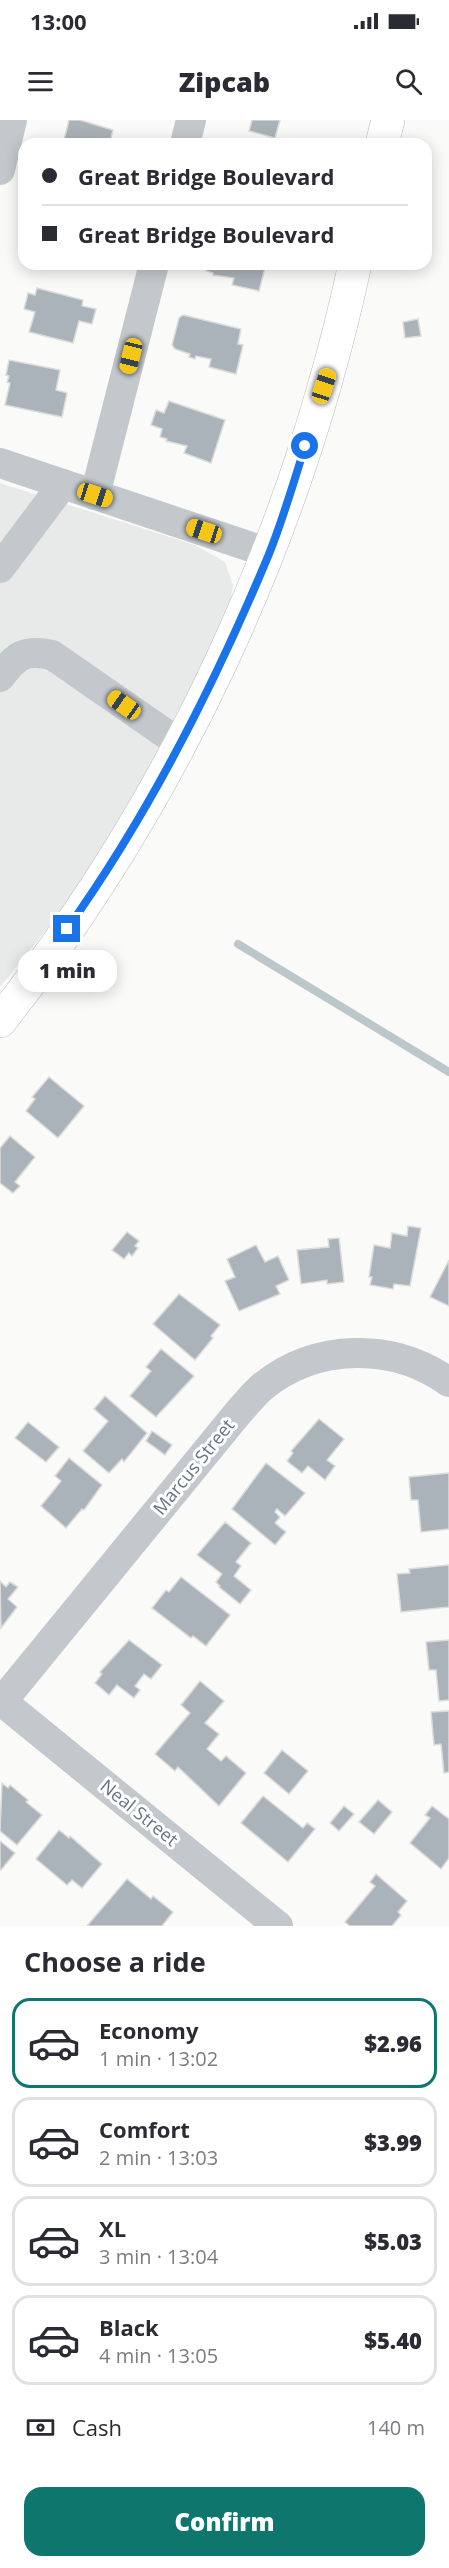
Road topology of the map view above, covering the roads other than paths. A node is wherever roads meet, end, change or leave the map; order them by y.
1 (12, 120) edge
2 (191, 120) edge
3 (388, 120) edge
4 (186, 138) edge
5 (384, 138) edge
6 (0, 170) edge
7 (152, 270) edge
8 (354, 270) edge
9 (0, 463) edge
10 (63, 484) junction
11 (95, 495) junction
12 (269, 553) junction
13 (0, 568) edge
14 (0, 677) edge
15 (179, 743) junction
16 (0, 1021) edge
17 (449, 1382) edge
18 (1, 1702) edge
19 (278, 1926) edge

1 - 6 street
2 - 4 street
3 - 5 main road
7 - 11 street
8 - 12 main road
9 - 10 street
10 - 11 street
10 - 13 street
11 - 12 street
12 - 15 main road
14 - 15 street
15 - 16 main road
17 - 18 street, Marcus Street
18 - 19 street, Neal Street

